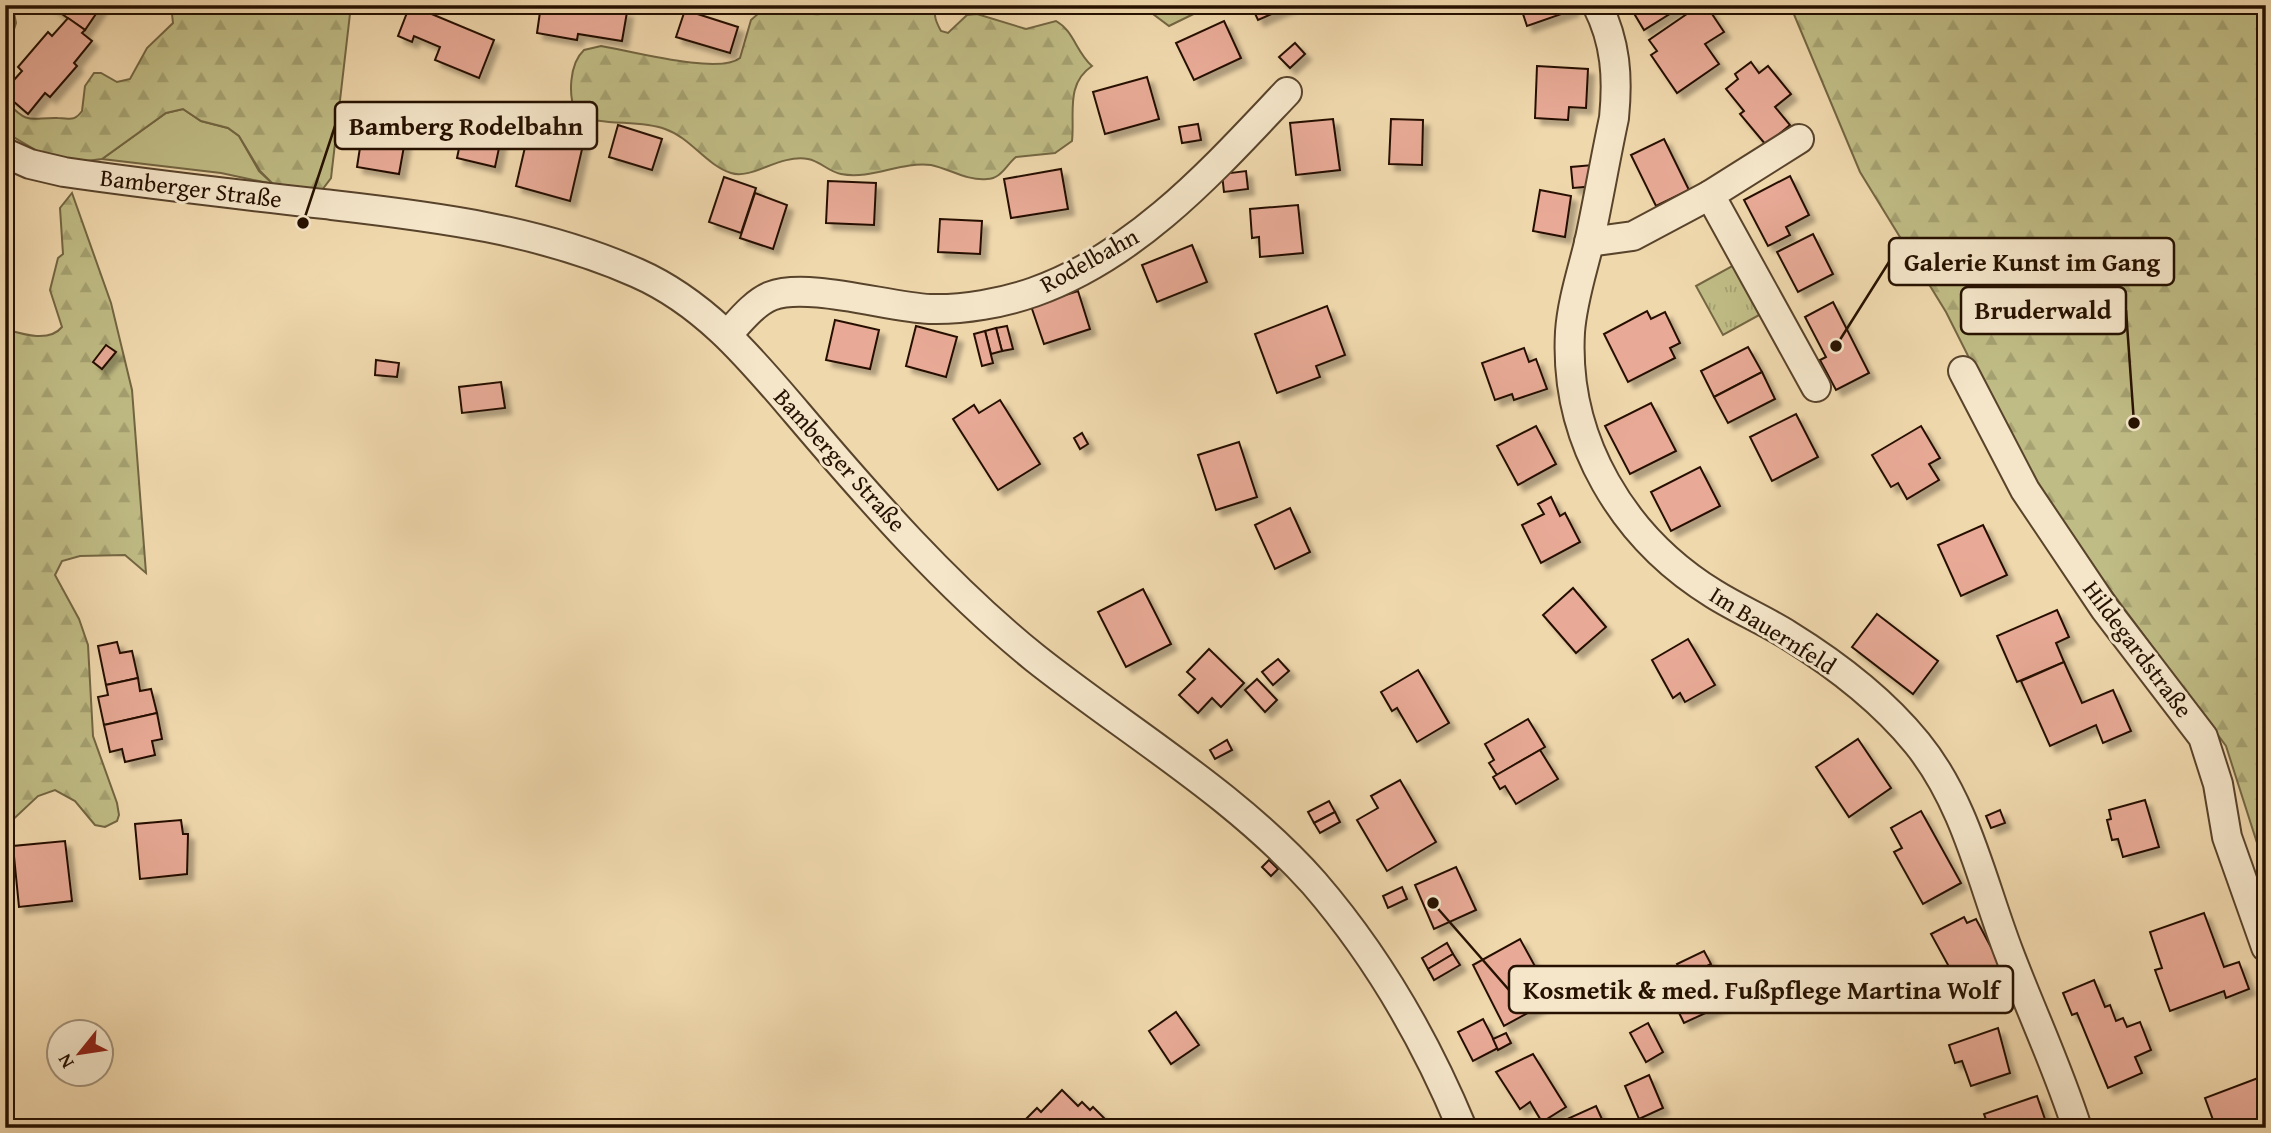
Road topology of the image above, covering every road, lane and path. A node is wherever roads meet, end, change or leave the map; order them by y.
1 (1597, 5) edge
2 (1287, 92) dead end
3 (1798, 139) dead end
4 (5, 153) edge
5 (1710, 195) junction
6 (1589, 242) junction
7 (728, 334) junction
8 (1963, 371) dead end
9 (1815, 387) dead end
10 (2266, 947) edge
11 (1462, 1128) edge
12 (2077, 1128) edge

1 - 6 street, Im Bauernfeld
2 - 7 street, Rodelbahn
3 - 5 street
4 - 7 street, Bamberger Straße
5 - 6 street
5 - 9 street
6 - 12 street, Im Bauernfeld
7 - 11 street, Bamberger Straße
8 - 10 street, Hildegardstraße

